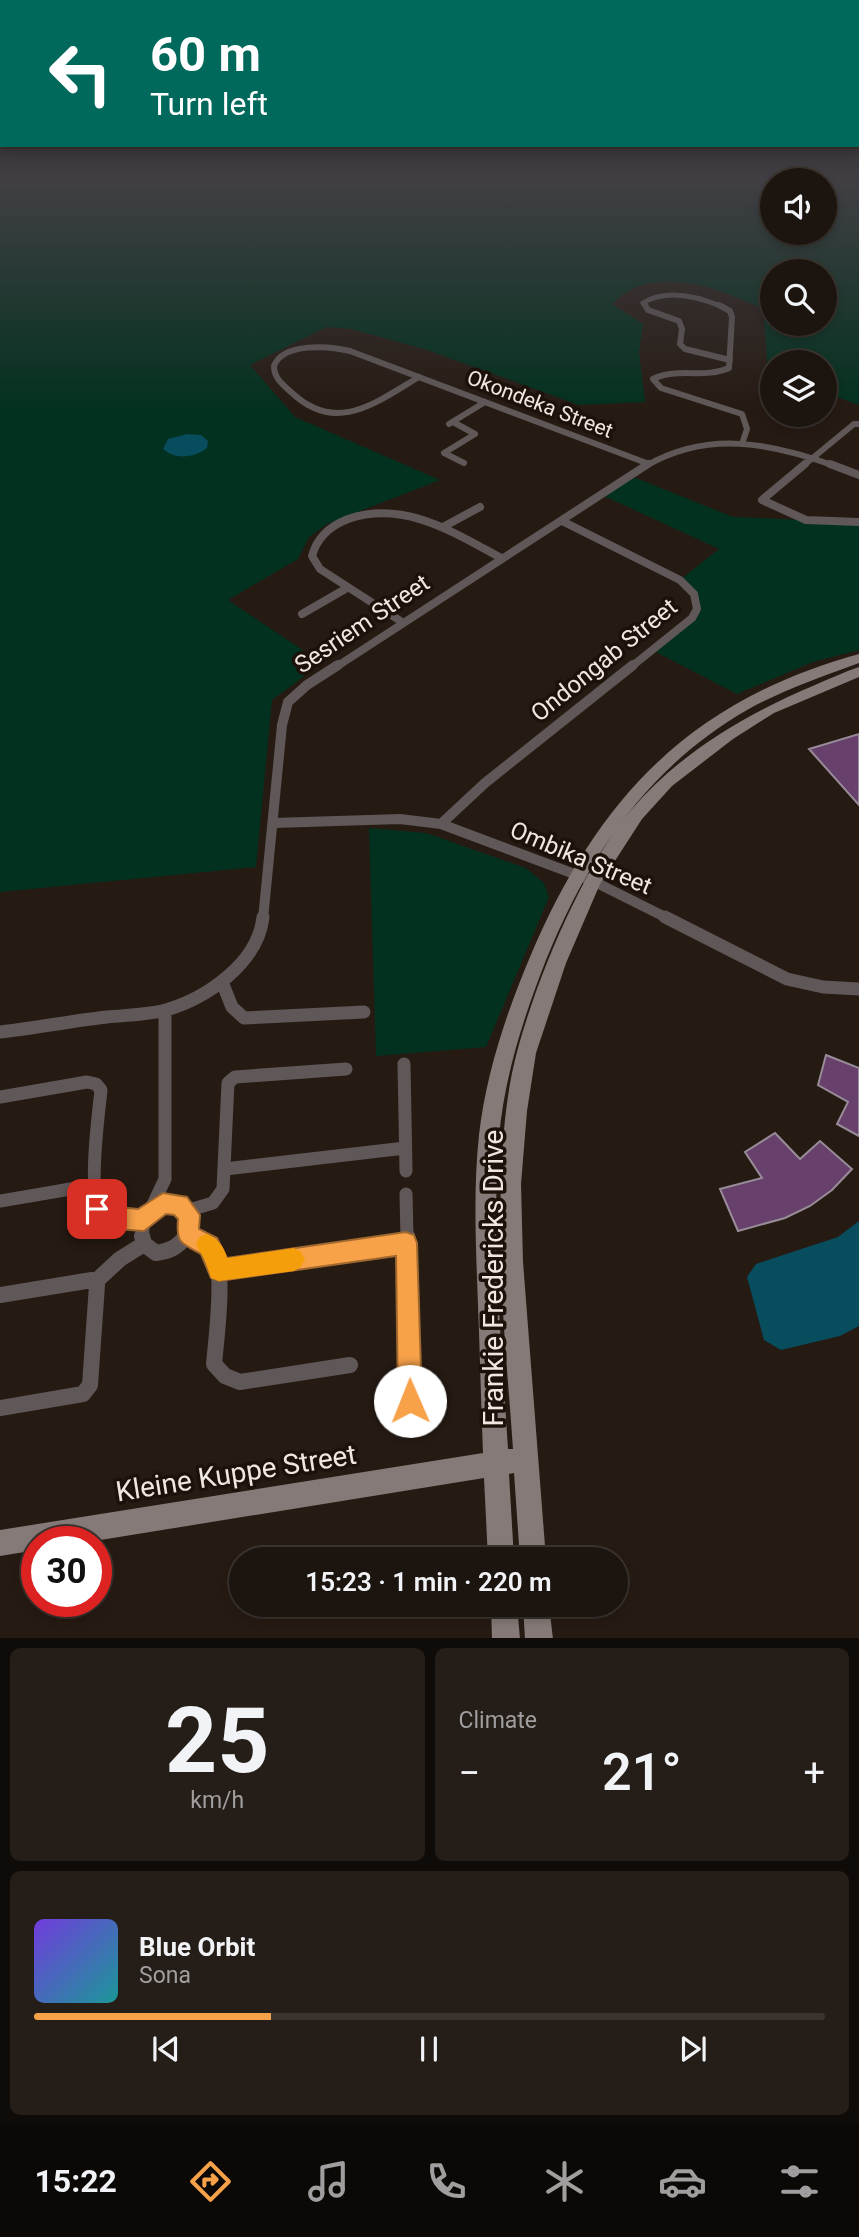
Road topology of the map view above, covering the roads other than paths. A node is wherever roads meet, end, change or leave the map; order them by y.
1 (730, 360) junction
2 (419, 377) junction
3 (485, 402) junction
4 (859, 424) edge
5 (743, 441) junction
6 (812, 458) junction
7 (464, 463) dead end
8 (649, 464) junction
9 (859, 475) edge
10 (480, 507) dead end
11 (562, 521) junction
12 (859, 522) edge
13 (443, 527) junction
14 (501, 558) junction
15 (347, 588) junction
16 (302, 614) dead end
17 (402, 622) junction
18 (859, 658) edge
19 (859, 672) edge
20 (274, 823) junction
21 (440, 824) junction
22 (584, 877) junction
23 (222, 982) junction
24 (859, 989) edge
25 (165, 1010) junction
26 (364, 1012) dead end
27 (0, 1032) edge
28 (404, 1064) dead end
29 (346, 1069) dead end
30 (0, 1097) edge
31 (405, 1148) junction
32 (225, 1170) junction
33 (406, 1171) dead end
34 (165, 1180) junction
35 (94, 1185) junction
36 (406, 1194) dead end
37 (0, 1201) edge
38 (183, 1208) junction
39 (146, 1216) junction
40 (187, 1235) junction
41 (406, 1243) junction
42 (144, 1244) junction
43 (219, 1270) junction
44 (94, 1283) junction
45 (0, 1295) edge
46 (350, 1365) dead end
47 (410, 1401) dead end
48 (0, 1408) edge
49 (525, 1459) junction
50 (496, 1462) junction
51 (0, 1543) edge
52 (500, 1547) edge
53 (532, 1547) edge
54 (505, 1617) edge
55 (538, 1617) edge
56 (506, 1638) edge
57 (539, 1638) edge

1 - 1 street
1 - 5 street
2 - 2 street, Okondeka Street
2 - 3 street, Okondeka Street
3 - 7 street
3 - 8 street, Okondeka Street
4 - 6 street
5 - 6 street, Sesriem Street
5 - 8 street, Sesriem Street
6 - 9 street, Sesriem Street
6 - 12 street
8 - 11 street, Sesriem Street
10 - 13 street
11 - 14 street, Sesriem Street
11 - 21 street, Ondongab Street
13 - 14 street
13 - 15 street
14 - 17 street, Sesriem Street
15 - 16 street
15 - 17 street
17 - 20 street, Sesriem Street
18 - 22 main road, Frankie Fredericks Drive
19 - 22 main road, Frankie Fredericks Drive
20 - 21 street, Ombika Street
20 - 23 street, Sesriem Street
21 - 22 street, Ombika Street
22 - 24 street, Ombika Street
22 - 49 main road, Frankie Fredericks Drive
22 - 50 main road, Frankie Fredericks Drive
23 - 25 street, Sesriem Street
23 - 26 street
25 - 27 street, Sesriem Street
25 - 34 street
28 - 31 street
29 - 32 street
30 - 35 street
31 - 32 street
31 - 33 street
32 - 38 street
34 - 38 street
34 - 39 street
35 - 37 street
35 - 39 street
36 - 41 street
38 - 39 street
38 - 40 street
39 - 42 street
40 - 42 street
40 - 43 street
41 - 43 street
41 - 47 street
42 - 44 street
43 - 46 street
44 - 45 street
44 - 48 street
49 - 50 main road, Kleine Kuppe Street
49 - 53 main road, Frankie Fredericks Drive
50 - 51 main road, Kleine Kuppe Street
50 - 52 main road, Frankie Fredericks Drive
54 - 56 main road
55 - 57 main road

